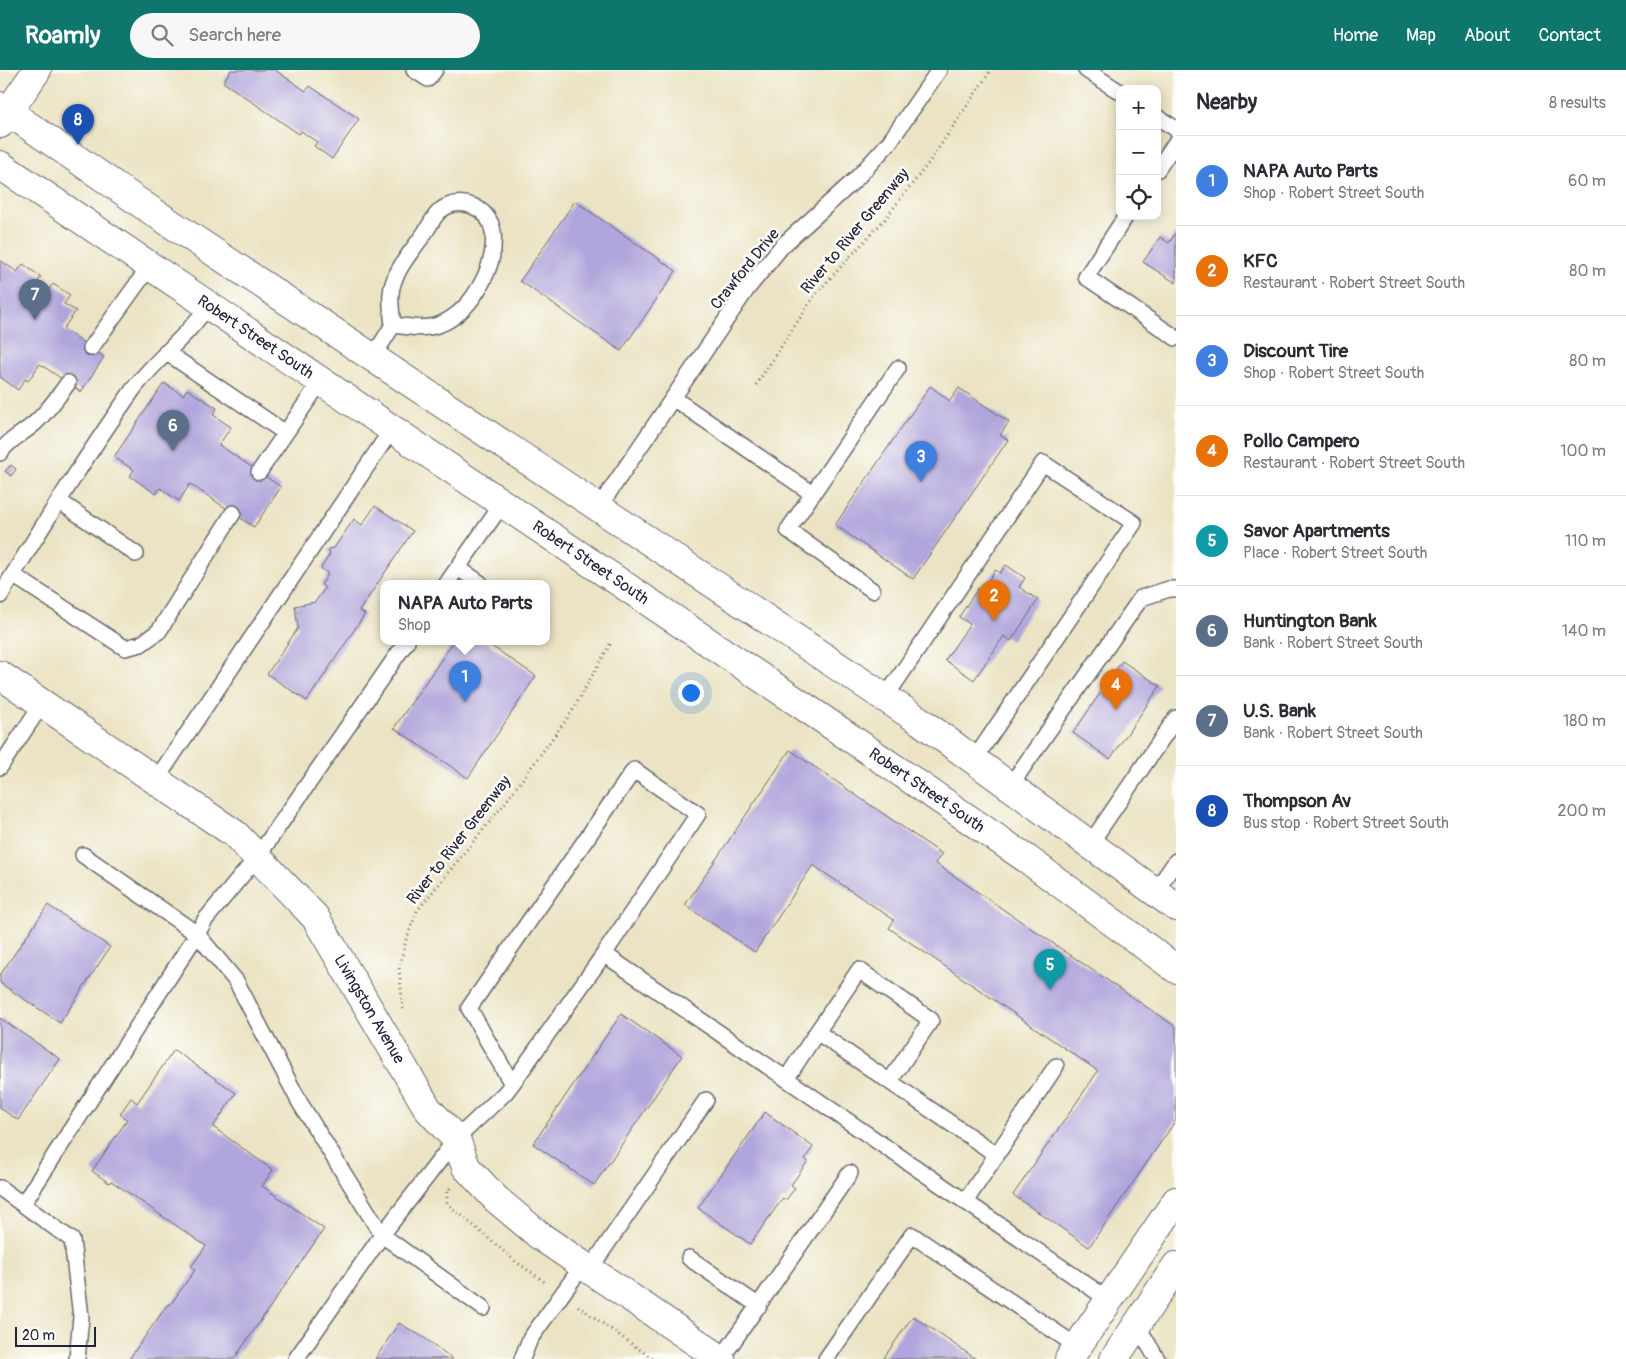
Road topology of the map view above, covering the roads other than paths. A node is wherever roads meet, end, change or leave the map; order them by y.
1 (37, 70) edge
2 (414, 70) edge
3 (435, 70) edge
4 (939, 70) edge
5 (1086, 70) edge
6 (1116, 89) edge
7 (3, 114) edge
8 (1161, 120) edge
9 (1176, 129) edge
10 (1176, 142) edge
11 (1161, 164) edge
12 (0, 165) edge
13 (1123, 220) edge
14 (150, 266) junction
15 (208, 305) junction
16 (393, 324) junction
17 (1176, 338) edge
18 (91, 348) dead end
19 (166, 352) junction
20 (372, 357) junction
21 (898, 368) dead end
22 (321, 381) junction
23 (68, 383) dead end
24 (673, 398) junction
25 (392, 429) junction
26 (284, 432) junction
27 (3, 448) edge
28 (259, 472) dead end
29 (812, 494) junction
30 (59, 502) junction
31 (502, 503) junction
32 (599, 507) junction
33 (233, 513) dead end
34 (136, 554) dead end
35 (458, 568) junction
36 (13, 575) junction
37 (449, 580) edge
38 (476, 580) edge
39 (872, 590) dead end
40 (1176, 590) edge
41 (0, 596) edge
42 (404, 645) edge
43 (0, 675) edge
44 (886, 698) junction
45 (42, 704) junction
46 (1176, 718) edge
47 (974, 760) junction
48 (0, 767) edge
49 (156, 780) junction
50 (1010, 786) junction
51 (1090, 844) junction
52 (83, 855) dead end
53 (258, 856) junction
54 (1176, 861) edge
55 (1165, 899) edge
56 (197, 934) junction
57 (604, 954) junction
58 (1176, 969) edge
59 (817, 1032) junction
60 (1056, 1066) dead end
61 (786, 1079) junction
62 (890, 1082) junction
63 (512, 1084) junction
64 (706, 1100) dead end
65 (456, 1139) junction
66 (997, 1155) junction
67 (850, 1172) dead end
68 (0, 1188) edge
69 (1176, 1201) edge
70 (965, 1202) junction
71 (23, 1204) junction
72 (382, 1235) junction
73 (688, 1258) dead end
74 (1176, 1266) edge
75 (586, 1267) junction
76 (1109, 1300) junction
77 (759, 1306) junction
78 (483, 1308) dead end
79 (1137, 1325) junction
80 (1073, 1353) edge
81 (77, 1359) edge
82 (296, 1359) edge
83 (522, 1359) edge
84 (721, 1359) edge
85 (826, 1359) edge
86 (1114, 1359) edge
87 (1157, 1359) edge

1 - 7 main road
2 - 3 lane
4 - 24 lane, Crawford Drive
5 - 6 lane
7 - 20 main road
8 - 9 lane
10 - 11 lane
12 - 14 main road, Robert Street South
13 - 17 lane
14 - 15 main road, Robert Street South
14 - 18 lane
15 - 19 lane
15 - 22 main road, Robert Street South
16 - 16 lane
16 - 20 lane
19 - 26 lane
19 - 30 lane
20 - 32 main road
21 - 29 lane
22 - 25 main road, Robert Street South
22 - 26 lane
23 - 27 lane
24 - 29 lane
24 - 32 lane, Crawford Drive
25 - 31 main road, Robert Street South
25 - 49 lane
26 - 28 lane
29 - 39 lane
30 - 34 lane
30 - 36 lane
31 - 35 lane
31 - 58 main road, Robert Street South
32 - 44 main road
33 - 36 lane
35 - 37 lane
35 - 38 lane
36 - 41 lane
40 - 50 lane
42 - 53 lane
43 - 45 main road, Livingston Avenue
44 - 47 main road
44 - 47 lane
45 - 48 lane
45 - 49 main road, Livingston Avenue
46 - 51 lane
47 - 50 main road
49 - 53 main road, Livingston Avenue
50 - 51 main road
51 - 55 main road
52 - 56 lane
53 - 56 lane
53 - 65 main road, Livingston Avenue
54 - 55 lane
56 - 71 lane
56 - 72 lane
57 - 61 lane
57 - 63 lane
57 - 63 lane
59 - 61 lane
59 - 62 lane
59 - 62 lane
60 - 66 lane
61 - 70 lane
62 - 66 lane
63 - 65 lane
64 - 75 lane
65 - 72 lane
65 - 75 main road, Livingston Avenue
66 - 70 lane
67 - 77 lane
68 - 71 lane
69 - 76 main road
70 - 76 lane
71 - 81 lane
72 - 78 lane
72 - 82 lane
73 - 77 lane
74 - 79 main road
75 - 83 lane
75 - 84 main road, Livingston Avenue
76 - 80 main road
77 - 84 lane
79 - 86 main road
79 - 87 lane
80 - 85 lane

